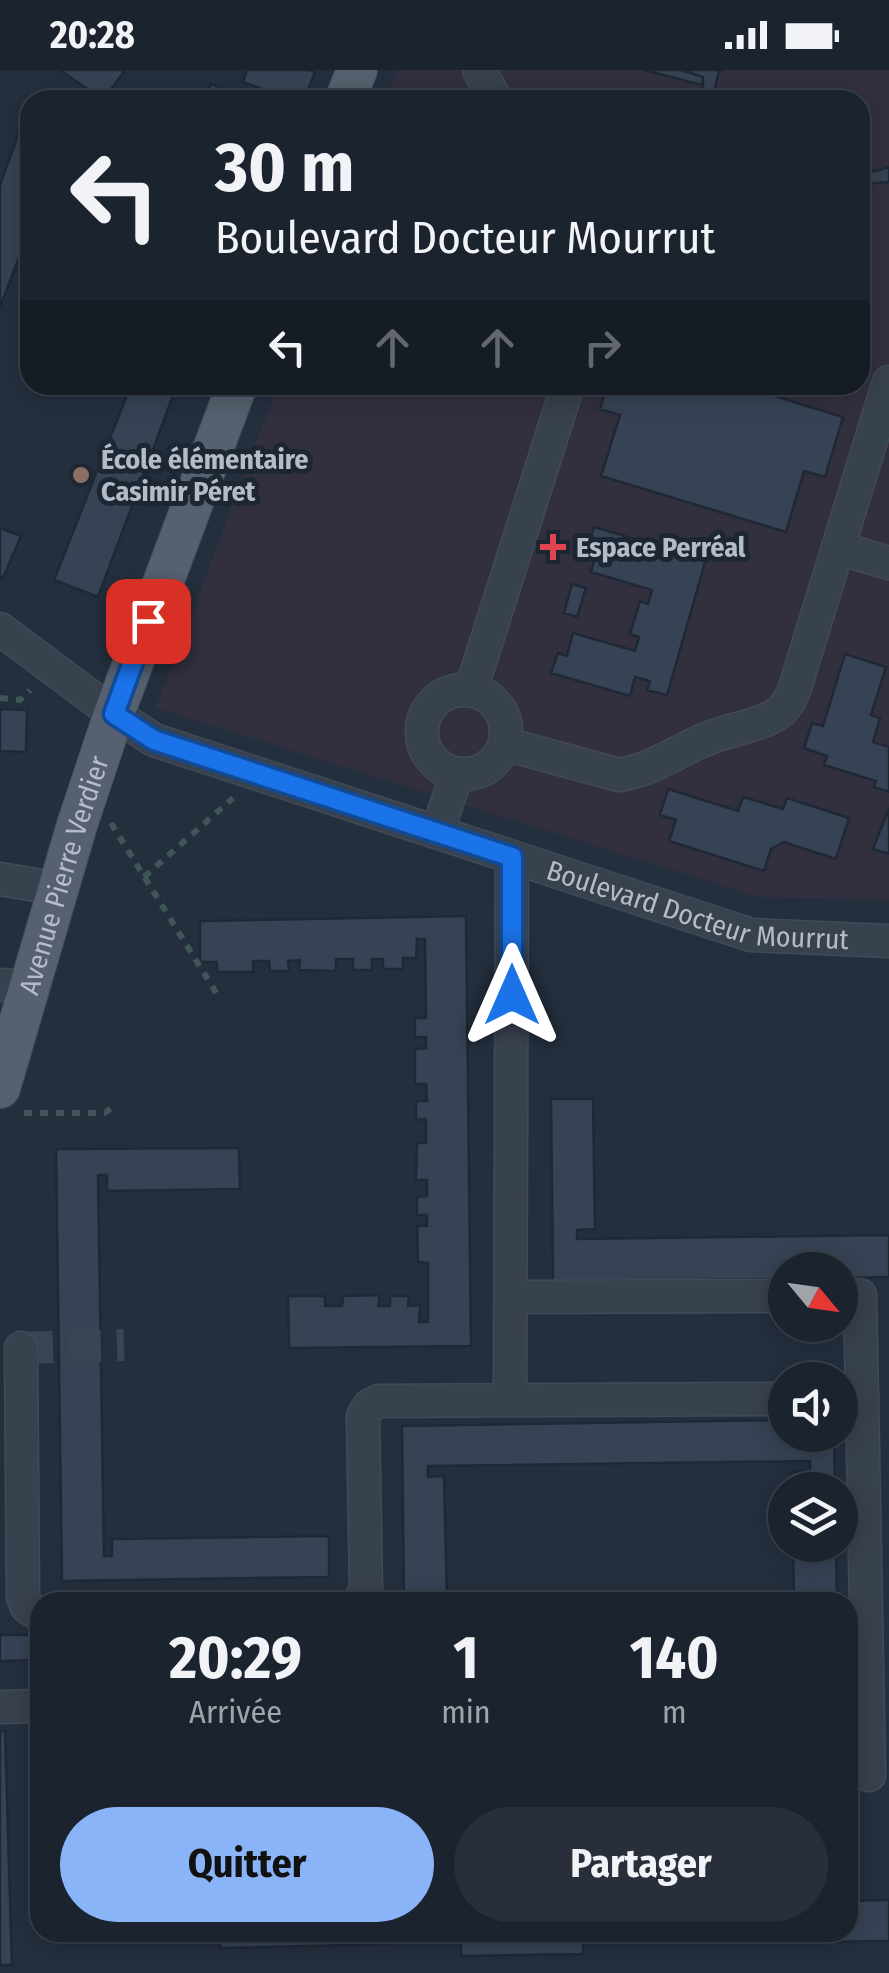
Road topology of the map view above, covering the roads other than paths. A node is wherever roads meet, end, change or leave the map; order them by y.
1 (889, 382) edge
2 (233, 395) edge
3 (565, 395) edge
4 (838, 548) junction
5 (889, 563) edge
6 (0, 628) edge
7 (470, 690) junction
8 (114, 714) junction
9 (504, 744) junction
10 (457, 774) junction
11 (437, 832) junction
12 (512, 857) junction
13 (0, 880) edge
14 (60, 888) junction
15 (889, 941) edge
16 (15, 986) edge
17 (9, 1100) edge
18 (863, 1295) edge
19 (768, 1296) edge
20 (513, 1298) junction
21 (21, 1348) dead end
22 (855, 1362) edge
23 (768, 1398) edge
24 (510, 1399) junction
25 (858, 1425) edge
26 (876, 1494) edge
27 (364, 1592) edge
28 (30, 1609) edge
29 (30, 1706) edge
30 (0, 1707) edge
31 (869, 1775) dead end

1 - 4 street
2 - 8 main road, Avenue Pierre Verdier
3 - 7 street
4 - 5 street
4 - 9 street
6 - 8 street, Boulevard Docteur Mourrut
7 - 9 street
7 - 10 street
8 - 11 street, Boulevard Docteur Mourrut
8 - 14 main road, Avenue Pierre Verdier
9 - 10 street
10 - 11 street
11 - 12 street, Boulevard Docteur Mourrut
12 - 15 street, Boulevard Docteur Mourrut
12 - 20 street
13 - 14 street
14 - 16 main road, Avenue Pierre Verdier
16 - 17 main road, Avenue Pierre Verdier
18 - 22 street
19 - 20 street
20 - 24 street
21 - 28 street
23 - 24 street
24 - 27 street
25 - 26 street
26 - 31 street
29 - 30 street

